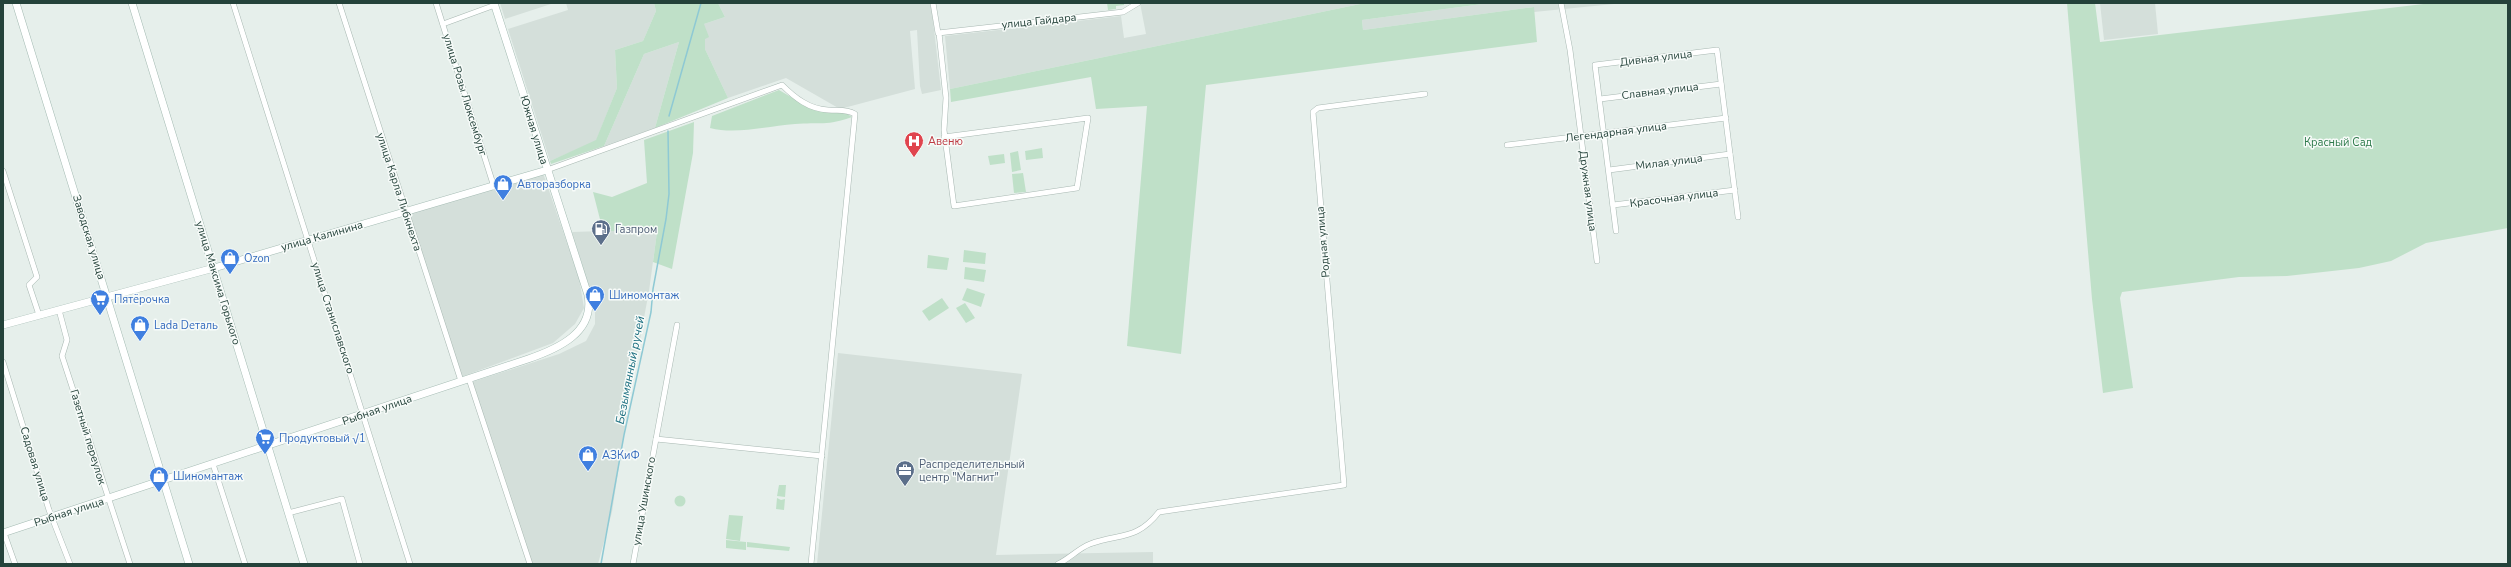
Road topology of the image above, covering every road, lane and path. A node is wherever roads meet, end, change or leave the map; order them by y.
1 (16, 3) edge
2 (132, 3) edge
3 (233, 3) edge
4 (339, 3) edge
5 (436, 3) edge
6 (933, 3) edge
7 (1138, 3) edge
8 (1560, 3) edge
9 (494, 4) edge
10 (443, 24) junction
11 (938, 33) junction
12 (1721, 84) junction
13 (1425, 94) dead end
14 (1600, 99) junction
15 (1726, 118) junction
16 (1604, 134) junction
17 (944, 137) junction
18 (1582, 137) junction
19 (1507, 145) dead end
20 (1730, 154) junction
21 (547, 170) junction
22 (1609, 170) junction
23 (3, 171) edge
24 (494, 187) junction
25 (1735, 190) junction
26 (1613, 205) junction
27 (405, 212) junction
28 (1738, 217) dead end
29 (1616, 230) dead end
30 (308, 240) junction
31 (1597, 261) dead end
32 (214, 268) junction
33 (107, 297) junction
34 (59, 310) junction
35 (38, 315) junction
36 (3, 325) edge
37 (583, 325) joint
38 (677, 325) dead end
39 (3, 362) edge
40 (469, 379) junction
41 (461, 381) junction
42 (364, 414) junction
43 (656, 439) junction
44 (268, 446) junction
45 (822, 456) junction
46 (213, 464) junction
47 (163, 481) junction
48 (108, 500) junction
49 (288, 513) junction
50 (52, 517) junction
51 (4, 533) edge
52 (15, 564) edge
53 (70, 564) edge
54 (130, 564) edge
55 (188, 564) edge
56 (245, 564) edge
57 (304, 564) edge
58 (360, 564) edge
59 (410, 564) edge
60 (530, 564) edge
61 (633, 564) edge
62 (811, 564) edge
63 (1058, 564) edge

1 - 33 street, Заводская улица
2 - 32 street, улица Максима Горького
3 - 30 street, улица Станиславского
4 - 27 street, улица Карла Либкнехта
5 - 10 street, улица Розы Люксембург
6 - 11 street
7 - 11 street, улица Гайдара
8 - 18 street, Дружная улица
9 - 10 street
9 - 21 street, Южная улица
10 - 24 street, улица Розы Люксембург
11 - 17 street
12 - 14 street, Славная улица
12 - 14 street, Дивная улица
12 - 15 street, Дивная улица
13 - 63 street, Родная улица
14 - 16 street, Дивная улица
15 - 16 street, Легендарная улица
15 - 20 street
16 - 18 street, Легендарная улица
16 - 22 street
17 - 17 street
18 - 19 street, Легендарная улица
18 - 31 street, Дружная улица
20 - 22 street, Милая улица
20 - 25 street
21 - 24 street, улица Калинина
21 - 37 street, Южная улица
21 - 45 street
22 - 26 street
23 - 35 street
24 - 27 street, улица Калинина
25 - 26 street, Красочная улица
25 - 28 street
26 - 29 street
27 - 30 street, улица Калинина
27 - 41 street, улица Карла Либкнехта
30 - 32 street, улица Калинина
30 - 42 street, улица Станиславского
32 - 33 street, улица Калинина
32 - 44 street, улица Максима Горького
33 - 34 street, улица Калинина
33 - 47 street, Заводская улица
34 - 35 street, улица Калинина
34 - 48 street, Газетный переулок
35 - 36 street, улица Калинина
37 - 40 street, Рыбная улица
38 - 43 street, улица Ушинского
39 - 50 street, Садовая улица
40 - 41 street, Рыбная улица
40 - 60 street
41 - 42 street, Рыбная улица
42 - 44 street, Рыбная улица
42 - 59 street, улица Станиславского
43 - 45 street
43 - 61 street, улица Ушинского
44 - 46 street, Рыбная улица
44 - 49 street, улица Максима Горького
45 - 62 street
46 - 47 street, Рыбная улица
46 - 56 street
47 - 48 street, Рыбная улица
47 - 55 street, Заводская улица
48 - 50 street, Рыбная улица
48 - 54 street, Газетный переулок
49 - 57 street, улица Максима Горького
49 - 58 street
50 - 51 street, Рыбная улица
50 - 53 street, Садовая улица
51 - 52 street

